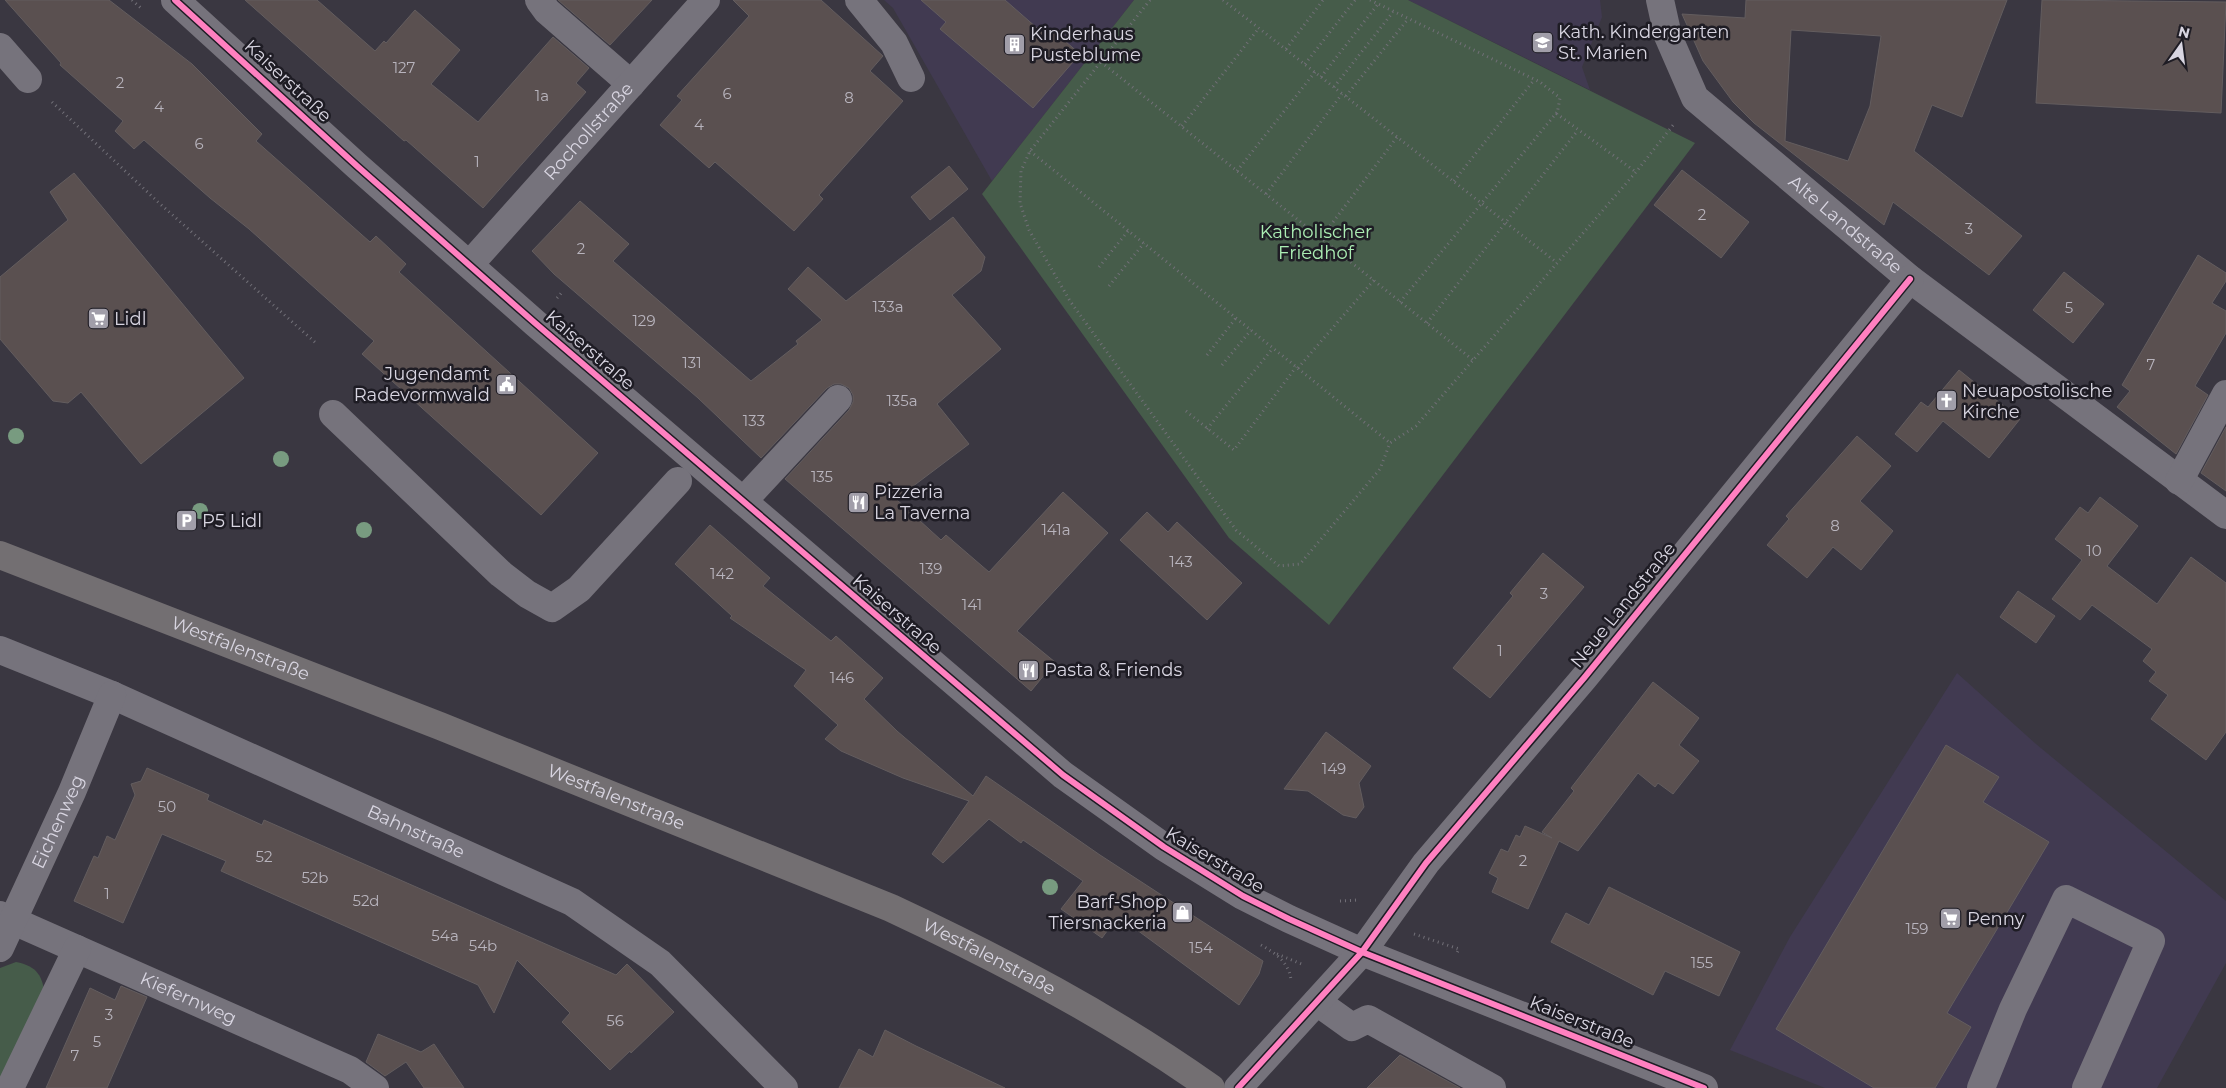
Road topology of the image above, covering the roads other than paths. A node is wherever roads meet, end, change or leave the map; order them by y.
1 (175, 0) edge
2 (539, 0) edge
3 (706, 0) edge
4 (859, 0) edge
5 (1660, 0) edge
6 (0, 47) edge
7 (911, 78) dead end
8 (28, 79) road end
9 (631, 84) junction
10 (470, 264) junction
11 (1910, 279) junction
12 (2226, 394) edge
13 (838, 399) dead end
14 (333, 414) dead end
15 (678, 481) dead end
16 (2179, 481) junction
17 (743, 501) junction
18 (2226, 515) edge
19 (0, 555) edge
20 (0, 650) edge
21 (112, 695) junction
22 (7, 918) edge
23 (0, 948) edge
24 (77, 949) junction
25 (1362, 952) junction
26 (1308, 1012) junction
27 (1660, 1079) edge
28 (10, 1088) edge
29 (375, 1088) edge
30 (784, 1088) edge
31 (1211, 1088) edge
32 (1238, 1088) edge
33 (1492, 1088) edge
34 (1704, 1088) edge
35 (1981, 1088) edge
36 (2086, 1088) edge

1 - 10 street, Kaiserstraße
2 - 9 street
3 - 9 street, Rochollstraße
4 - 7 street
5 - 11 street, Alte Landstraße
6 - 8 street
9 - 10 street, Rochollstraße
10 - 17 street, Kaiserstraße
11 - 16 street, Alte Landstraße
11 - 25 street, Neue Landstraße
12 - 16 street
13 - 17 street
14 - 15 street
16 - 18 street, Alte Landstraße
17 - 25 street, Kaiserstraße
19 - 31 main road, Westfalenstraße
20 - 21 street, Bahnstraße
21 - 22 street, Eichenweg
21 - 30 street, Bahnstraße
22 - 23 street, Eichenweg
22 - 24 street, Kiefernweg
24 - 28 street
24 - 29 street, Kiefernweg
25 - 26 street, Neue Landstraße
25 - 27 street, Kaiserstraße
26 - 32 street, Neue Landstraße
26 - 33 street
27 - 34 street, Kaiserstraße
35 - 36 street

